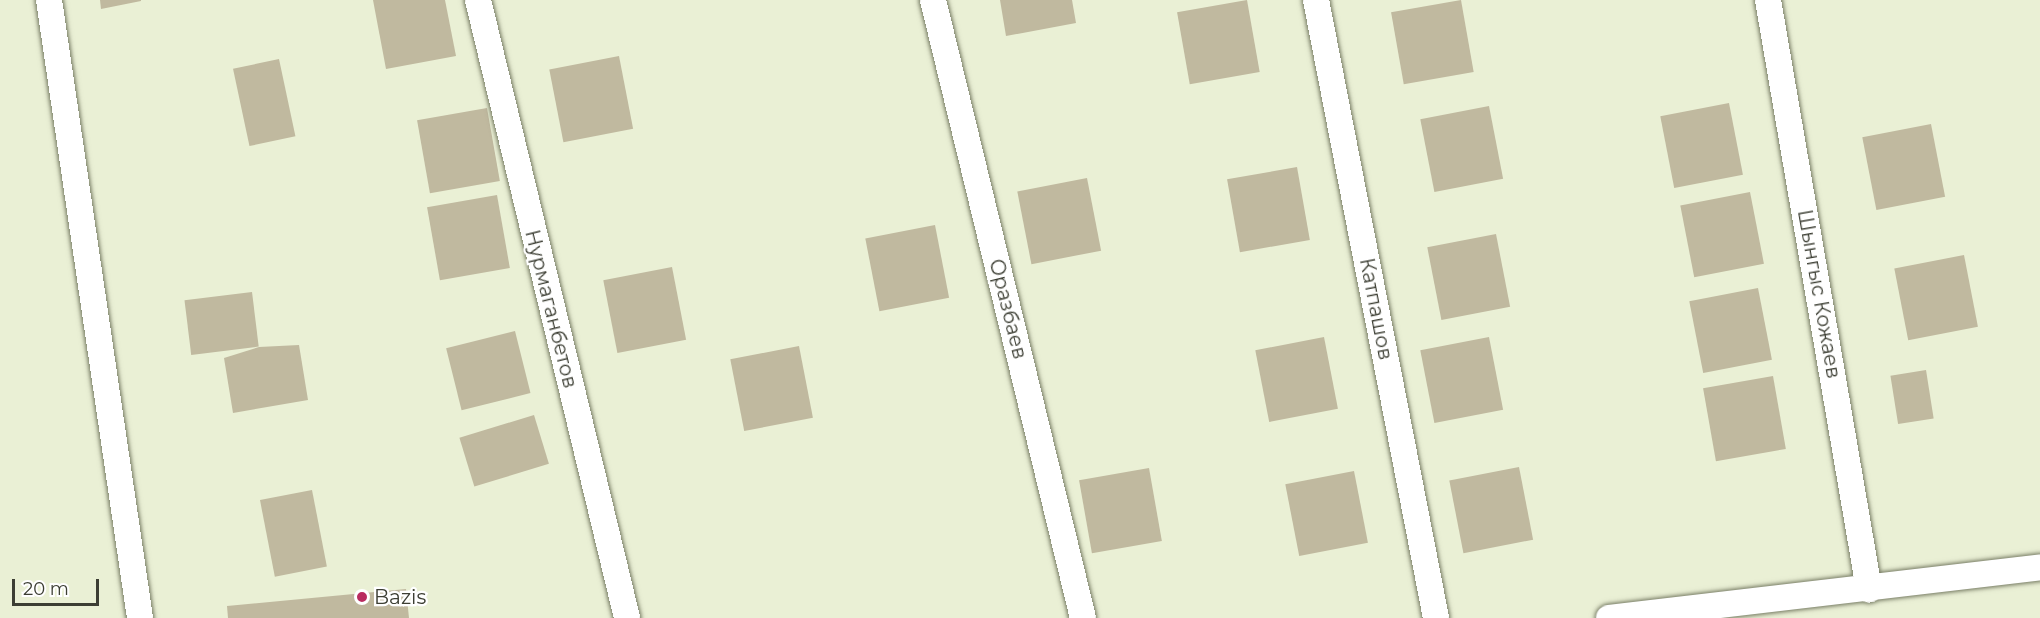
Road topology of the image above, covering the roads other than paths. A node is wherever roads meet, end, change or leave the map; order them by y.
1 (49, 0) edge
2 (478, 0) edge
3 (933, 0) edge
4 (1316, 0) edge
5 (1768, 0) edge
6 (2040, 567) edge
7 (1869, 589) junction
8 (1617, 617) edge
9 (140, 618) edge
10 (627, 618) edge
11 (1083, 618) edge
12 (1436, 618) edge

1 - 9 street
2 - 10 street, Нурмаганбетов
3 - 11 street, Оразбаев
4 - 12 street, Катпашов
5 - 7 street, Шынгыс Кожаев
6 - 7 street
7 - 8 street

